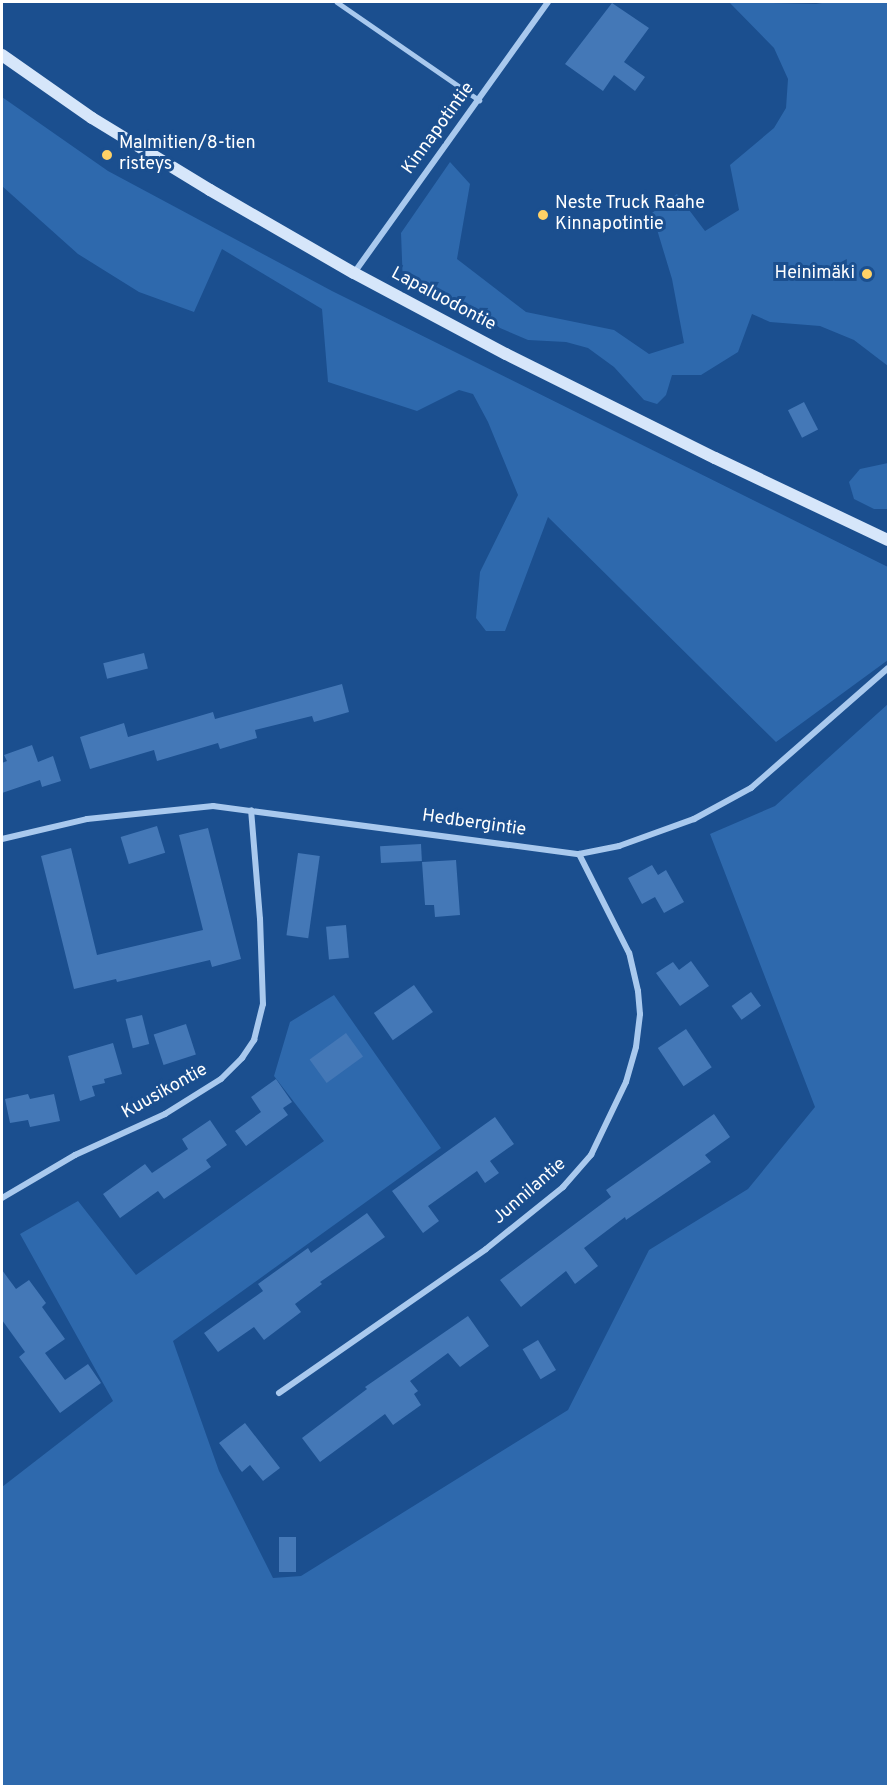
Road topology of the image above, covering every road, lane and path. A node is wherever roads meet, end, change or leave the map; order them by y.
1 (337, 2) edge
2 (548, 2) edge
3 (2, 55) edge
4 (479, 100) junction
5 (354, 273) junction
6 (888, 540) edge
7 (888, 668) edge
8 (251, 810) junction
9 (2, 839) edge
10 (579, 854) junction
11 (2, 1198) edge
12 (279, 1393) dead end

1 - 4 lane
2 - 4 street, Kinnapotintie
3 - 5 main road, Lapaluodontie
4 - 5 street, Kinnapotintie
5 - 6 main road, Lapaluodontie
7 - 10 street, Hedbergintie
8 - 9 street, Hedbergintie
8 - 10 street, Hedbergintie
8 - 11 street, Kuusikontie
10 - 12 street, Junnilantie

